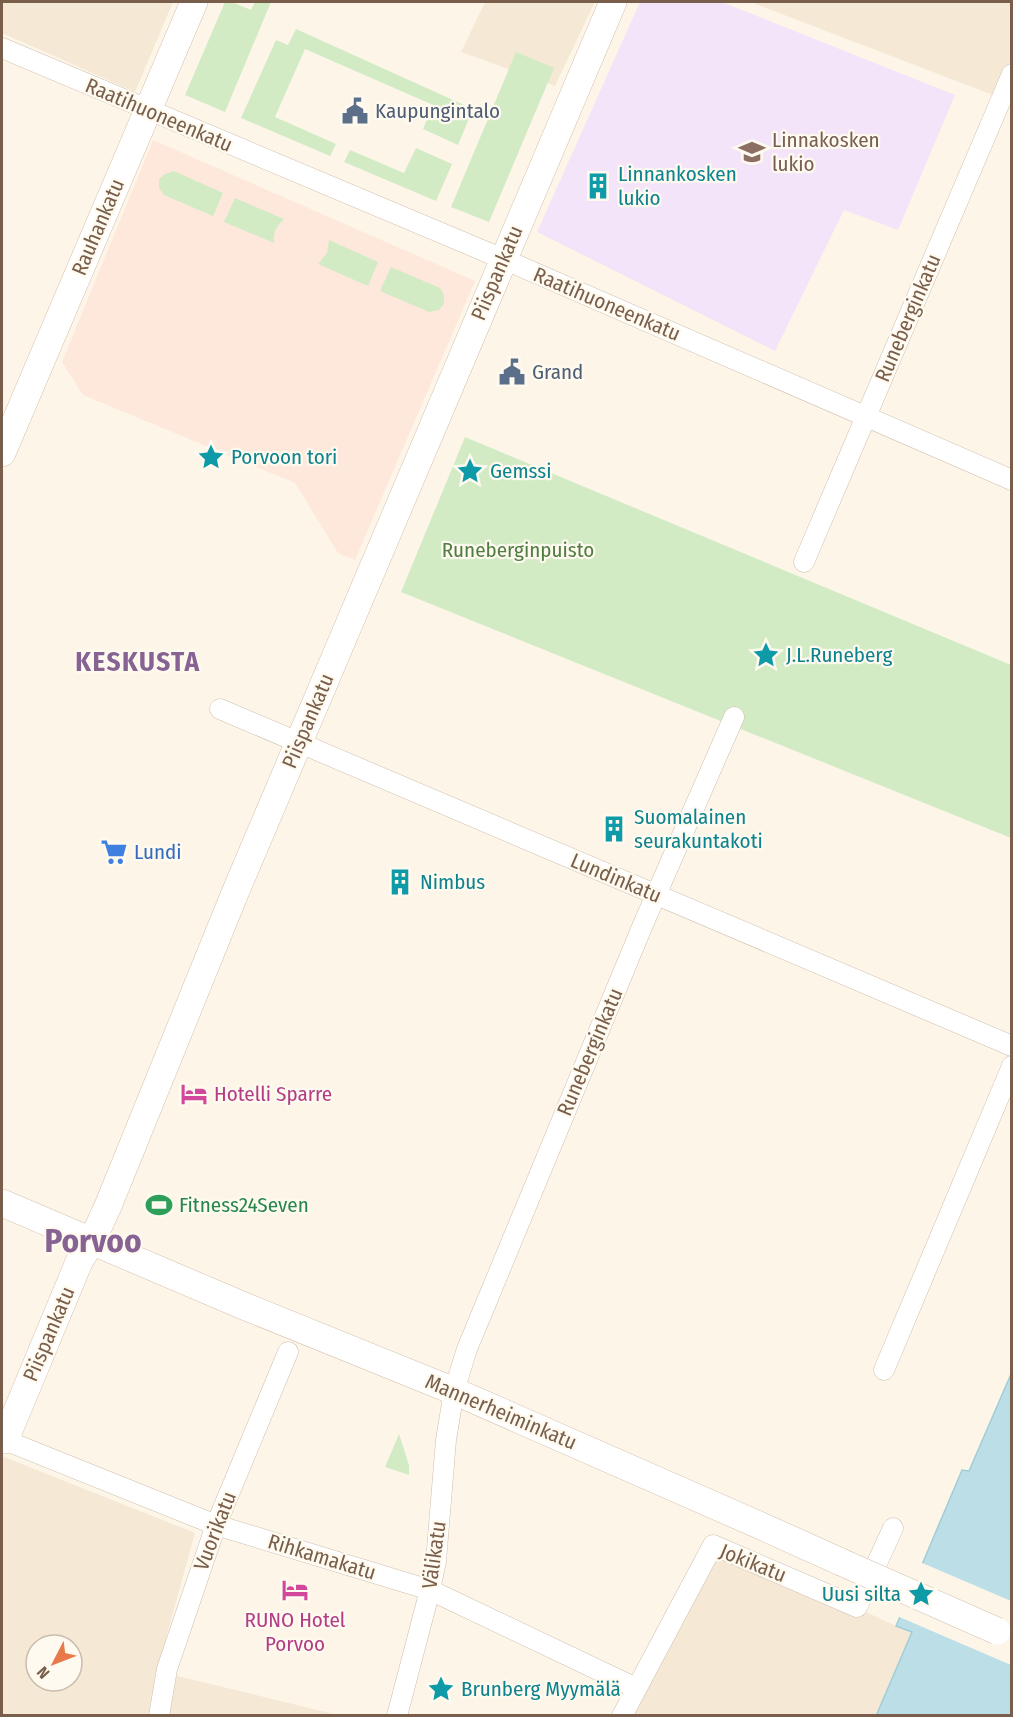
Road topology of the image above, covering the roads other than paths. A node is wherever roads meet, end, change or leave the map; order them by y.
1 (194, 2) edge
2 (613, 2) edge
3 (2, 48) edge
4 (1011, 74) edge
5 (147, 111) junction
6 (503, 259) junction
7 (866, 417) junction
8 (2, 453) edge
9 (1011, 480) edge
10 (804, 562) dead end
11 (220, 709) dead end
12 (734, 717) dead end
13 (298, 743) junction
14 (656, 895) junction
15 (1011, 1047) edge
16 (1011, 1066) edge
17 (2, 1203) edge
18 (92, 1241) junction
19 (288, 1352) dead end
20 (884, 1370) dead end
21 (454, 1391) junction
22 (2, 1443) edge
23 (216, 1525) junction
24 (893, 1528) dead end
25 (430, 1590) junction
26 (1004, 1634) edge
27 (636, 1688) junction
28 (159, 1716) edge
29 (397, 1716) edge
30 (622, 1716) edge

1 - 5 main road, Rauhankatu
2 - 6 main road, Piispankatu
3 - 5 street, Raatihuoneenkatu
4 - 7 street, Runeberginkatu
5 - 6 street, Raatihuoneenkatu
5 - 8 main road, Rauhankatu
6 - 7 street, Raatihuoneenkatu
6 - 13 main road, Piispankatu
7 - 9 street, Raatihuoneenkatu
7 - 10 street, Runeberginkatu
11 - 13 street, Lundinkatu
12 - 14 street, Runeberginkatu
13 - 14 street, Lundinkatu
13 - 18 main road, Piispankatu
14 - 15 street, Lundinkatu
14 - 21 street, Runeberginkatu
16 - 20 street
17 - 18 main road, Mannerheiminkatu
18 - 21 main road, Mannerheiminkatu
18 - 22 main road, Piispankatu
19 - 23 street, Vuorikatu
21 - 25 street, Välikatu
21 - 26 main road, Mannerheiminkatu, bridge
22 - 23 street, Rihkamakatu
23 - 25 street, Rihkamakatu
23 - 28 street, Vuorikatu
24 - 27 street, Jokikatu
25 - 27 street, Rihkamakatu
25 - 29 street, Välikatu
27 - 30 street, Jokikatu

